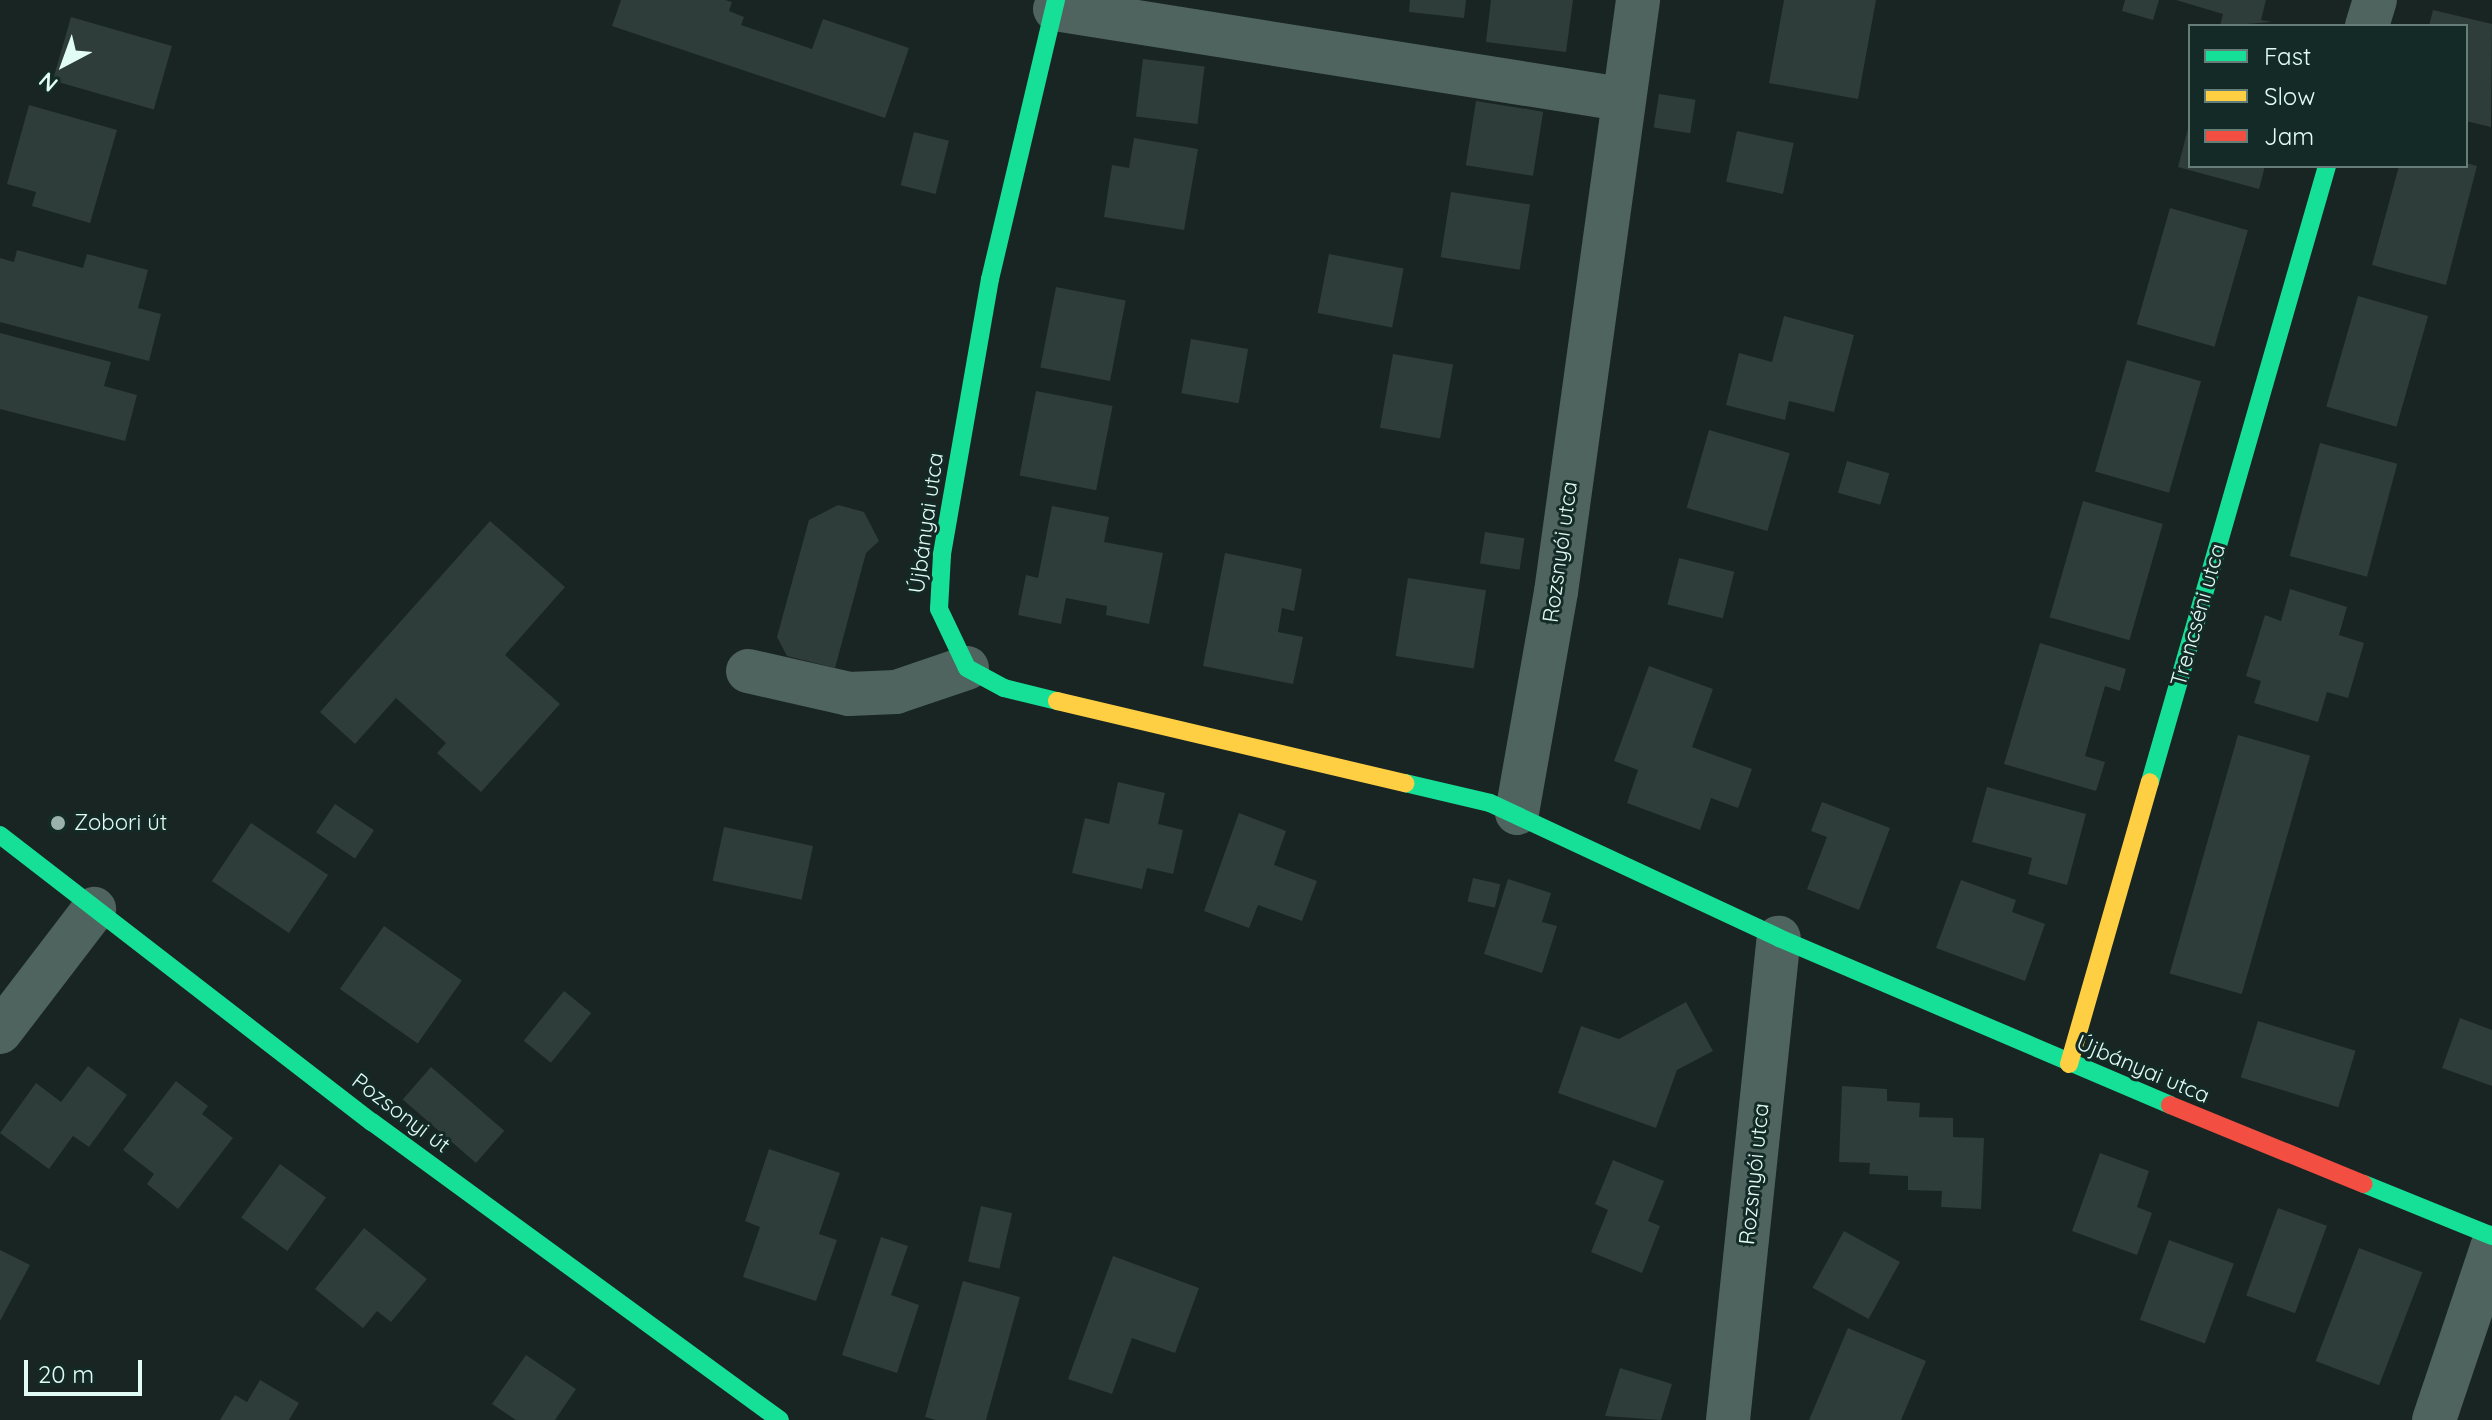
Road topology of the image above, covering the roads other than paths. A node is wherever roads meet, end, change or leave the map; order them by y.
1 (1638, 0) edge
2 (2375, 0) edge
3 (1055, 4) edge
4 (2368, 24) edge
5 (1621, 99) junction
6 (2326, 168) edge
7 (967, 668) junction
8 (748, 671) dead end
9 (1517, 813) junction
10 (0, 835) edge
11 (94, 909) junction
12 (1779, 938) junction
13 (0, 1032) edge
14 (2069, 1064) junction
15 (2492, 1236) edge
16 (2492, 1248) edge
17 (780, 1420) edge
18 (1728, 1420) edge
19 (2434, 1420) edge

1 - 5 street, Rozsnyói utca
2 - 4 street
3 - 5 street
3 - 7 street, Újbányai utca
5 - 9 street, Rozsnyói utca
6 - 14 street, Trencséni utca
7 - 8 street
7 - 9 street
9 - 12 street
10 - 11 street, Pozsonyi út
11 - 13 street
11 - 17 street, Pozsonyi út
12 - 14 street, Újbányai utca
12 - 18 street, Rozsnyói utca
14 - 15 street, Újbányai utca
16 - 19 street

